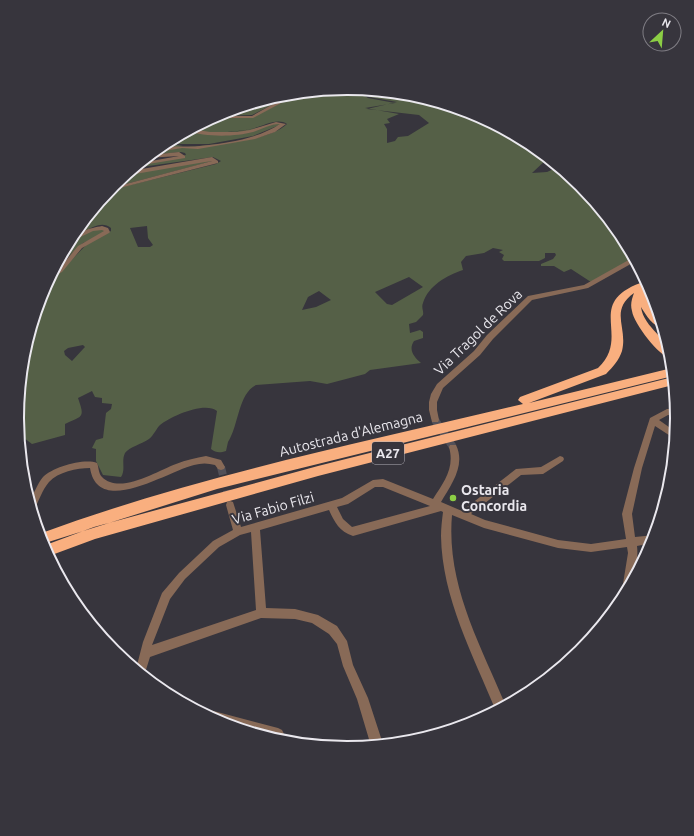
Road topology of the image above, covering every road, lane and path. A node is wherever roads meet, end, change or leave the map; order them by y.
1 (281, 102) edge
2 (230, 117) edge
3 (196, 132) edge
4 (167, 150) edge
5 (158, 156) edge
6 (149, 163) edge
7 (138, 171) edge
8 (123, 186) edge
9 (80, 236) edge
10 (630, 262) edge
11 (59, 272) edge
12 (642, 286) edge
13 (643, 289) edge
14 (645, 294) edge
15 (654, 319) edge
16 (662, 345) edge
17 (667, 373) edge
18 (668, 382) edge
19 (668, 387) edge
20 (622, 395) junction
21 (670, 412) edge
22 (435, 420) tunnel mouth
23 (653, 420) junction
24 (459, 423) junction
25 (669, 432) edge
26 (453, 447) tunnel mouth
27 (560, 459) dead end
28 (221, 468) tunnel mouth
29 (35, 501) edge
30 (230, 505) tunnel mouth
31 (332, 505) junction
32 (441, 507) junction
33 (462, 516) junction
34 (255, 527) junction
35 (238, 532) junction
36 (47, 537) edge
37 (646, 540) edge
38 (632, 541) junction
39 (52, 549) edge
40 (629, 576) edge
41 (261, 613) junction
42 (145, 653) junction
43 (141, 667) edge
44 (499, 703) edge
45 (375, 739) edge

1 - 2 street
3 - 4 street
5 - 6 street
7 - 8 street
9 - 11 street
10 - 22 street, Via Tragol de Rova
12 - 24 highway, A27
13 - 16 highway
14 - 15 highway
17 - 24 highway, Autostrada d'Alemagna / A27
18 - 20 highway, Autostrada d'Alemagna / A27
19 - 20 highway, A27
20 - 39 highway, Autostrada d'Alemagna / A27
21 - 23 street
23 - 25 street
23 - 38 street
24 - 36 highway, Autostrada d'Alemagna / A27
26 - 32 street
27 - 33 street
28 - 29 street
30 - 35 street
31 - 32 street, Via Fabio Filzi
31 - 32 street
31 - 34 street, Via Fabio Filzi
32 - 33 street, Via Fabio Filzi
32 - 44 street
33 - 38 street, Via Fabio Filzi
34 - 35 street, Via Fabio Filzi
34 - 41 street
35 - 42 street, Via Fabio Filzi
37 - 38 street, Via Fabio Filzi
38 - 40 street
41 - 42 street
41 - 45 street
42 - 43 street, Via Fabio Filzi

